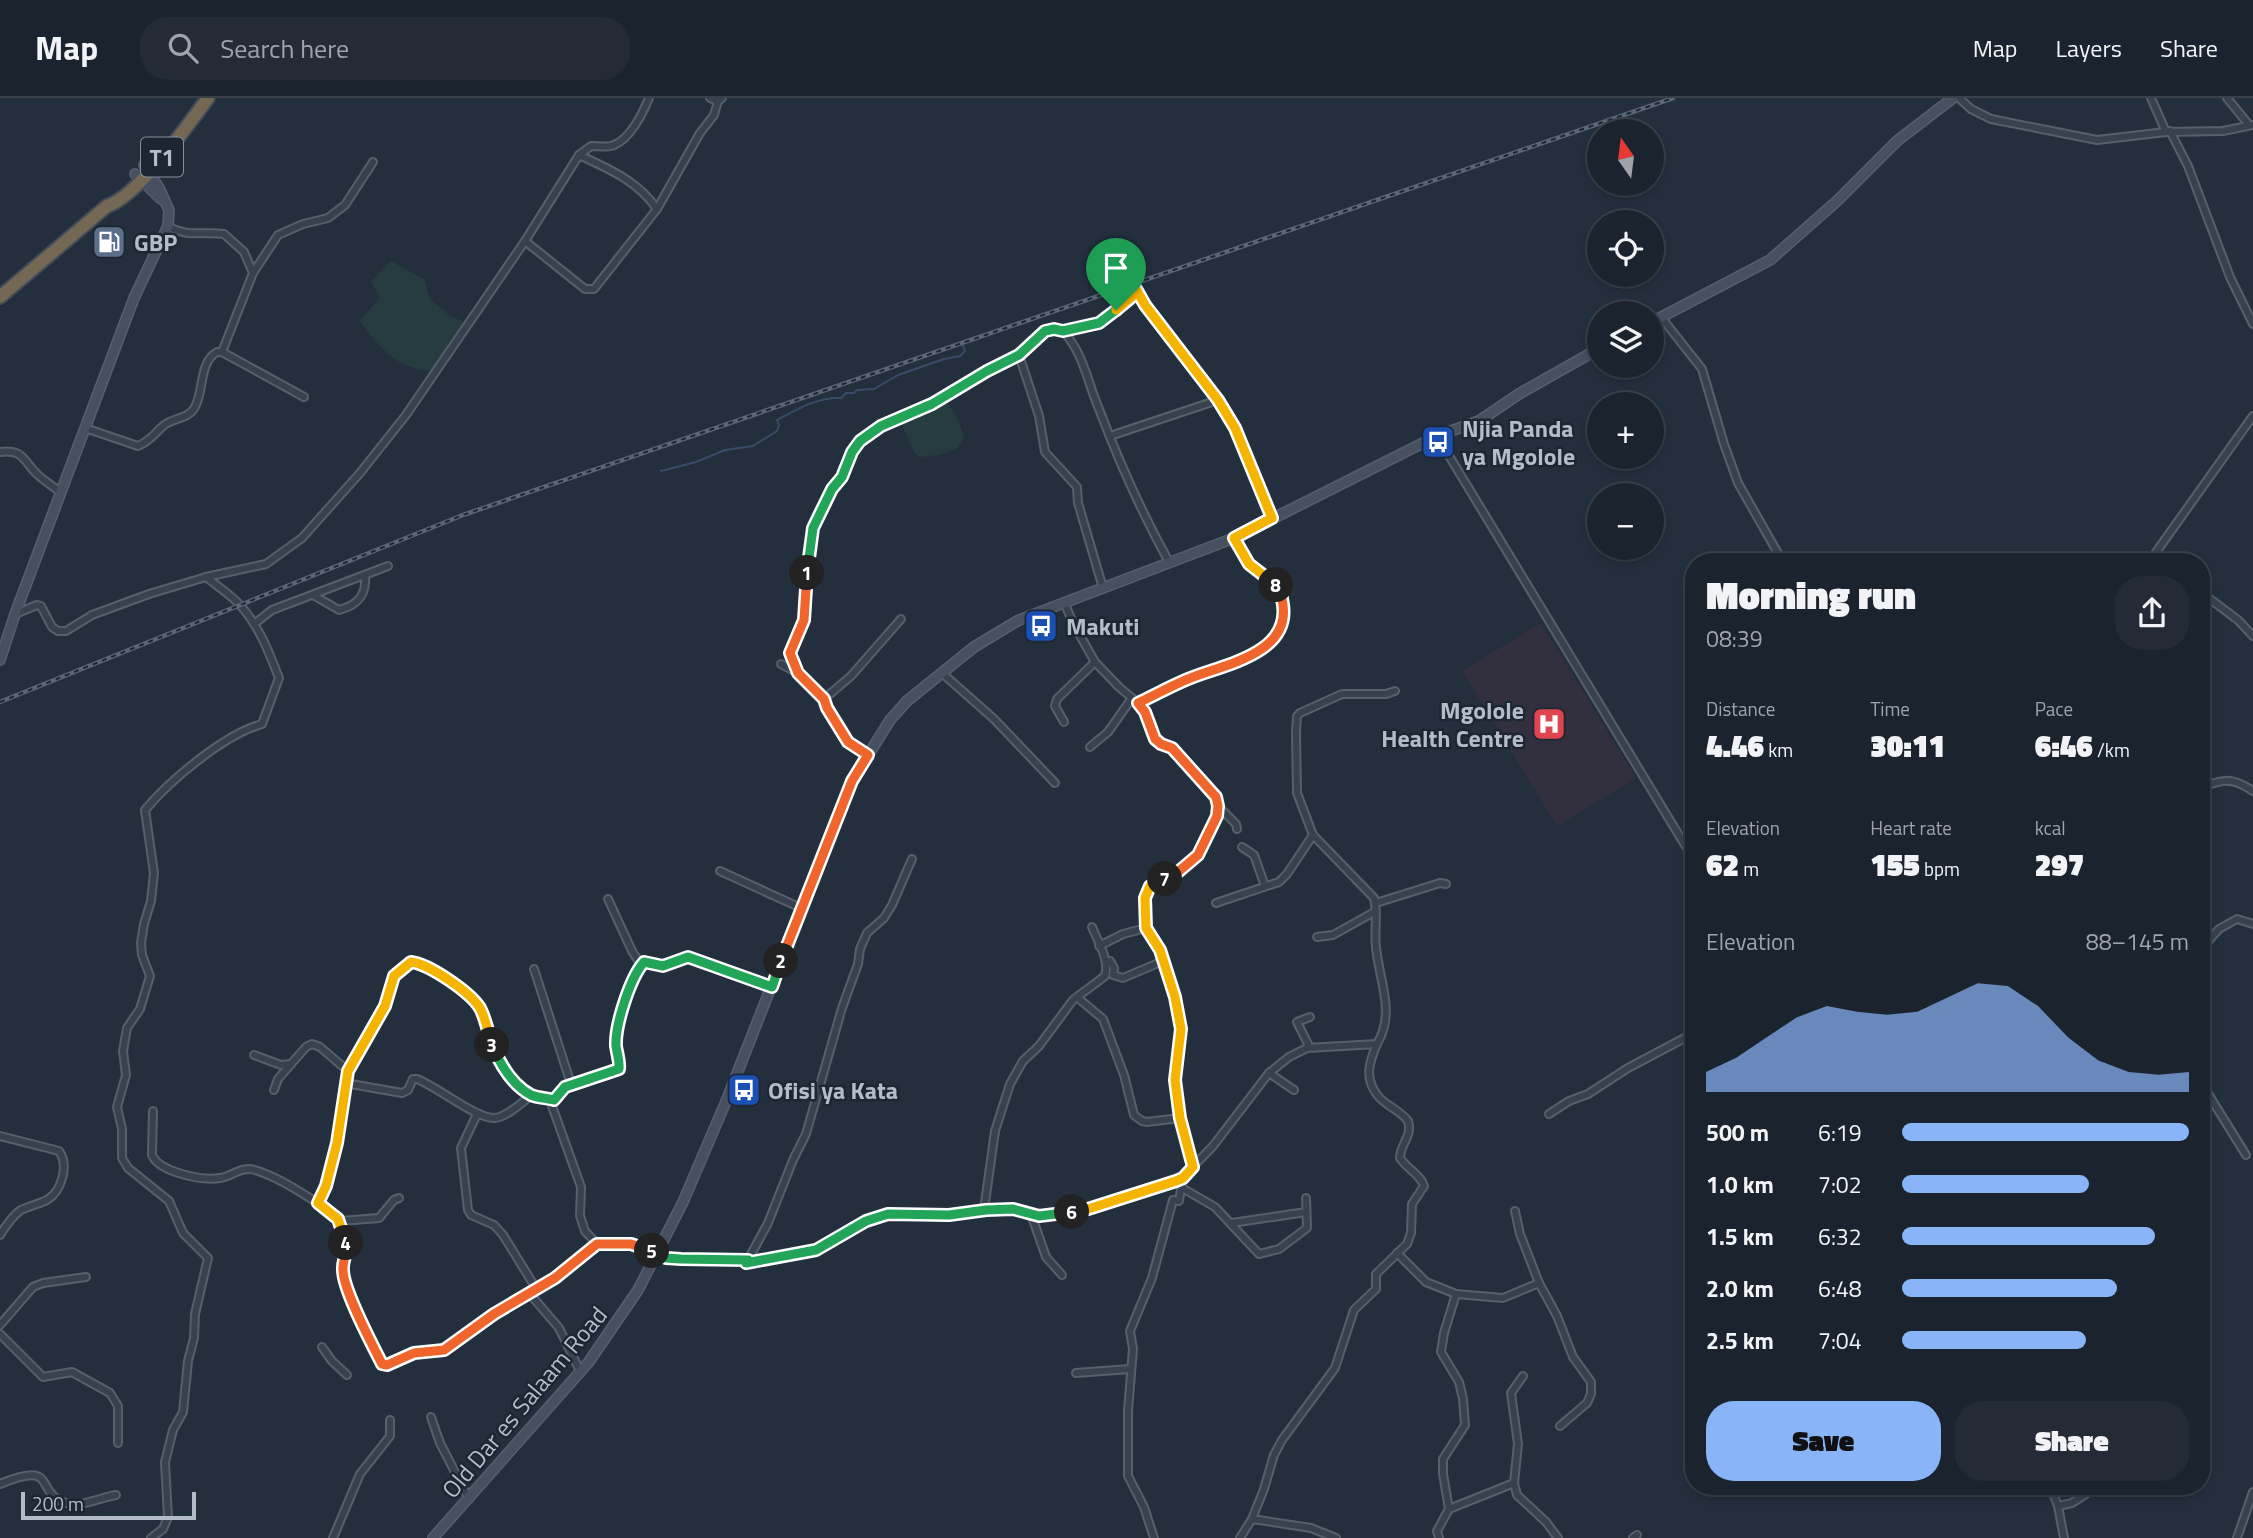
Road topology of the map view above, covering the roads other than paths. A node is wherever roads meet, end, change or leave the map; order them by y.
1 (206, 98) edge
2 (649, 98) edge
3 (710, 98) edge
4 (1953, 98) edge
5 (1959, 98) edge
6 (2151, 98) edge
7 (2227, 98) edge
8 (720, 99) edge
9 (2251, 125) edge
10 (2168, 132) junction
11 (579, 155) junction
12 (373, 162) dead end
13 (142, 172) junction
14 (657, 209) junction
15 (168, 226) junction
16 (525, 241) junction
17 (253, 273) junction
18 (0, 297) edge
19 (1664, 316) edge
20 (2253, 324) edge
21 (1664, 328) edge
22 (1063, 331) junction
23 (222, 352) junction
24 (1019, 355) junction
25 (1587, 355) edge
26 (304, 397) dead end
27 (1218, 400) junction
28 (2253, 416) edge
29 (85, 428) junction
30 (1110, 436) junction
31 (1437, 436) junction
32 (0, 452) edge
33 (60, 492) junction
34 (1272, 518) junction
35 (1234, 538) junction
36 (1778, 553) edge
37 (2155, 553) edge
38 (1169, 562) junction
39 (388, 566) dead end
40 (365, 575) junction
41 (206, 577) junction
42 (1103, 589) junction
43 (313, 595) junction
44 (2210, 599) edge
45 (1064, 602) junction
46 (15, 614) junction
47 (901, 620) dead end
48 (254, 624) junction
49 (2253, 636) edge
50 (0, 660) edge
51 (1095, 662) junction
52 (781, 664) dead end
53 (798, 673) junction
54 (942, 673) junction
55 (1395, 691) dead end
56 (1132, 698) junction
57 (824, 699) junction
58 (1138, 703) junction
59 (1064, 722) dead end
60 (1090, 747) dead end
61 (868, 755) junction
62 (1055, 783) dead end
63 (2210, 784) edge
64 (2253, 791) edge
65 (1218, 806) junction
66 (1237, 829) dead end
67 (1313, 835) junction
68 (1685, 845) edge
69 (1242, 847) dead end
70 (912, 859) dead end
71 (720, 871) dead end
72 (1446, 884) dead end
73 (1265, 886) junction
74 (608, 899) dead end
75 (1216, 903) dead end
76 (1376, 903) junction
77 (801, 908) junction
78 (1376, 911) junction
79 (2253, 924) edge
80 (1092, 927) dead end
81 (1146, 928) junction
82 (1317, 937) dead end
83 (2210, 939) edge
84 (1099, 946) junction
85 (1110, 961) dead end
86 (1163, 961) junction
87 (641, 965) junction
88 (534, 970) dead end
89 (772, 987) junction
90 (1078, 998) junction
91 (1310, 1017) dead end
92 (1685, 1038) edge
93 (1377, 1044) junction
94 (1307, 1048) junction
95 (254, 1055) dead end
96 (291, 1064) junction
97 (348, 1071) junction
98 (1269, 1073) junction
99 (345, 1083) junction
100 (571, 1084) junction
101 (274, 1090) dead end
102 (1294, 1090) dead end
103 (532, 1095) junction
104 (2210, 1097) edge
105 (554, 1100) junction
106 (153, 1111) dead end
107 (1549, 1114) dead end
108 (477, 1115) junction
109 (1180, 1118) junction
110 (0, 1136) edge
111 (2246, 1155) dead end
112 (1193, 1167) junction
113 (1183, 1178) junction
114 (1182, 1188) junction
115 (399, 1198) dead end
116 (1306, 1198) dead end
117 (318, 1203) junction
118 (984, 1210) junction
119 (1515, 1211) dead end
120 (1306, 1212) junction
121 (1031, 1214) junction
122 (340, 1221) junction
123 (1232, 1223) junction
124 (0, 1236) edge
125 (597, 1244) junction
126 (1397, 1253) junction
127 (658, 1255) junction
128 (748, 1260) junction
129 (1062, 1275) dead end
130 (86, 1277) dead end
131 (1539, 1283) junction
132 (537, 1290) junction
133 (530, 1294) junction
134 (1457, 1294) junction
135 (0, 1325) edge
136 (0, 1334) edge
137 (322, 1347) dead end
138 (1130, 1369) junction
139 (580, 1371) junction
140 (1076, 1373) dead end
141 (347, 1375) dead end
142 (1523, 1376) dead end
143 (431, 1417) dead end
144 (390, 1420) dead end
145 (1560, 1426) dead end
146 (118, 1443) dead end
147 (1514, 1483) junction
148 (0, 1484) edge
149 (2253, 1492) edge
150 (116, 1494) dead end
151 (2054, 1495) edge
152 (2084, 1495) edge
153 (469, 1499) junction
154 (2058, 1506) junction
155 (1448, 1509) junction
156 (1252, 1519) junction
157 (151, 1538) edge
158 (332, 1538) edge
159 (433, 1538) edge
160 (1154, 1538) edge
161 (1240, 1538) edge
162 (1336, 1538) edge
163 (1439, 1538) edge
164 (1558, 1538) edge
165 (2064, 1538) edge
166 (2237, 1538) edge

1 - 13 highway, T1
2 - 11 street
3 - 8 street
4 - 19 street
5 - 10 street
6 - 10 street
7 - 9 street
8 - 14 street
9 - 10 street
10 - 20 street
11 - 14 street
11 - 16 street
12 - 17 street
13 - 15 street
13 - 18 highway, T1
14 - 16 street
15 - 17 street
15 - 29 street
16 - 41 street
17 - 23 street
21 - 36 street
22 - 24 street
22 - 27 street
22 - 30 street
23 - 26 street
23 - 29 street
24 - 42 street
24 - 53 street
25 - 31 street, Old Dar es Salaam Road
27 - 30 street
27 - 34 street
28 - 37 street
29 - 33 street
30 - 38 street
31 - 34 street, Old Dar es Salaam Road
31 - 68 street
32 - 33 street
33 - 46 street
34 - 35 street, Old Dar es Salaam Road
35 - 38 street, Old Dar es Salaam Road
35 - 58 street
38 - 42 street, Old Dar es Salaam Road
39 - 40 street
40 - 43 street
40 - 43 street
41 - 46 street
41 - 48 street
42 - 45 street, Old Dar es Salaam Road
43 - 48 street
44 - 49 street
45 - 51 street
45 - 54 street, Old Dar es Salaam Road
46 - 50 street
47 - 57 street
48 - 157 street
51 - 56 street
51 - 59 street
52 - 53 street
53 - 57 street
54 - 61 street, Old Dar es Salaam Road
54 - 62 street
55 - 67 street
56 - 58 street
56 - 60 street
57 - 61 street
58 - 65 street
61 - 77 street, Old Dar es Salaam Road
63 - 64 street
65 - 66 street
65 - 81 street
67 - 73 street
67 - 76 street
69 - 73 street
70 - 128 street
71 - 77 street
72 - 76 street
73 - 75 street
74 - 87 street
76 - 78 street
77 - 89 street, Old Dar es Salaam Road
78 - 82 street
78 - 93 street
79 - 83 street
80 - 84 street
81 - 84 street
81 - 86 street
84 - 90 street
85 - 86 street
86 - 109 street
87 - 89 street
87 - 100 street
88 - 100 street
89 - 127 street, Old Dar es Salaam Road
90 - 109 street
90 - 118 street
91 - 94 street
92 - 107 street
93 - 94 street
93 - 126 street
94 - 98 street
95 - 96 street
96 - 97 street
96 - 101 street
97 - 99 street
97 - 103 street
98 - 102 street
98 - 112 street
99 - 108 street
99 - 117 street
100 - 105 street
103 - 105 street
103 - 108 street
104 - 111 street
105 - 125 street
106 - 117 street
108 - 132 street
109 - 112 street
110 - 124 street
112 - 113 street
113 - 114 street
113 - 121 street
114 - 123 street
114 - 138 street
115 - 122 street
116 - 120 street
117 - 122 street
118 - 121 street
118 - 128 street
119 - 131 street
120 - 123 street
120 - 123 street
121 - 129 street
122 - 133 street
125 - 127 street
125 - 132 street
126 - 134 street
126 - 156 street
127 - 128 street
127 - 139 street, Old Dar es Salaam Road
130 - 135 street
131 - 134 street
131 - 145 street
132 - 133 street
133 - 139 street
134 - 155 street
136 - 146 street
137 - 141 street
138 - 140 street
138 - 160 street
139 - 153 street, Old Dar es Salaam Road
142 - 147 street
143 - 153 street
144 - 158 street
147 - 155 street
147 - 164 street
148 - 150 street
149 - 166 street
151 - 154 street
152 - 154 street
153 - 159 street, Old Dar es Salaam Road
154 - 165 street
155 - 163 street
156 - 161 street
156 - 162 street

